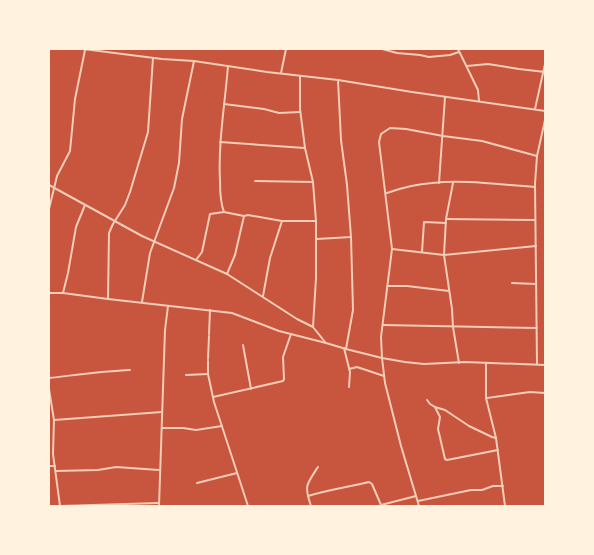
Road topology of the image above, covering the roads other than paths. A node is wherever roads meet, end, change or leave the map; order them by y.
1 (84, 49) edge
2 (286, 49) edge
3 (382, 49) edge
4 (459, 50) edge
5 (153, 58) junction
6 (194, 61) junction
7 (545, 64) edge
8 (228, 66) junction
9 (467, 66) junction
10 (544, 72) edge
11 (281, 73) junction
12 (300, 75) junction
13 (338, 80) junction
14 (445, 97) junction
15 (479, 100) junction
16 (224, 104) junction
17 (535, 109) junction
18 (545, 111) edge
19 (300, 112) junction
20 (545, 120) edge
21 (443, 136) junction
22 (220, 142) junction
23 (305, 148) junction
24 (537, 156) junction
25 (256, 181) dead end
26 (312, 182) junction
27 (453, 182) junction
28 (439, 183) junction
29 (49, 185) edge
30 (535, 186) junction
31 (54, 189) junction
32 (386, 193) junction
33 (85, 205) junction
34 (49, 209) edge
35 (224, 212) junction
36 (244, 216) junction
37 (446, 219) junction
38 (535, 220) junction
39 (114, 221) junction
40 (282, 221) junction
41 (316, 221) junction
42 (446, 223) junction
43 (351, 237) junction
44 (317, 239) junction
45 (153, 242) junction
46 (536, 246) junction
47 (392, 249) junction
48 (422, 252) junction
49 (444, 255) junction
50 (196, 260) junction
51 (227, 274) junction
52 (512, 283) dead end
53 (536, 284) junction
54 (387, 286) junction
55 (450, 291) junction
56 (63, 292) junction
57 (49, 293) edge
58 (263, 296) junction
59 (108, 299) junction
60 (142, 302) junction
61 (168, 306) junction
62 (210, 310) junction
63 (383, 325) junction
64 (313, 327) junction
65 (453, 327) junction
66 (537, 328) junction
67 (291, 334) junction
68 (326, 343) junction
69 (243, 345) dead end
70 (345, 349) junction
71 (382, 358) junction
72 (486, 362) junction
73 (459, 363) junction
74 (537, 364) junction
75 (545, 364) edge
76 (349, 369) junction
77 (130, 370) dead end
78 (208, 374) junction
79 (186, 375) dead end
80 (384, 376) junction
81 (49, 378) edge
82 (349, 387) dead end
83 (49, 389) edge
84 (251, 389) junction
85 (545, 392) edge
86 (213, 397) junction
87 (486, 398) junction
88 (427, 400) dead end
89 (435, 407) junction
90 (162, 412) junction
91 (54, 420) junction
92 (222, 426) junction
93 (162, 428) junction
94 (49, 432) edge
95 (54, 432) junction
96 (496, 438) junction
97 (498, 450) junction
98 (49, 466) edge
99 (55, 466) junction
100 (318, 467) dead end
101 (159, 470) junction
102 (56, 471) junction
103 (237, 473) junction
104 (197, 483) dead end
105 (502, 486) junction
106 (308, 496) junction
107 (416, 496) junction
108 (418, 501) junction
109 (159, 505) edge
110 (248, 505) edge
111 (60, 506) edge
112 (244, 506) edge
113 (311, 506) edge
114 (381, 506) edge
115 (419, 506) edge
116 (505, 506) edge

1 - 5 street
1 - 31 street
2 - 11 street
3 - 4 street
4 - 9 street
5 - 6 street
5 - 39 street
6 - 8 street
6 - 45 street
7 - 10 street
8 - 11 street
8 - 16 street
9 - 10 street
9 - 15 street
10 - 17 street
11 - 12 street
12 - 13 street
12 - 19 street
13 - 14 street
13 - 43 street
14 - 15 street
14 - 21 street
15 - 17 street
16 - 19 street
16 - 22 street
17 - 18 street
19 - 23 street
20 - 24 street
21 - 24 street
21 - 28 street
21 - 32 street
22 - 23 street
22 - 35 street
23 - 26 street
24 - 30 street
25 - 26 street
26 - 41 street
27 - 28 street
27 - 30 street
27 - 37 street
28 - 32 street
29 - 31 street
30 - 38 street
31 - 33 street
31 - 34 street
32 - 47 street
33 - 39 street
33 - 56 street
35 - 36 street
35 - 50 street
36 - 40 street
36 - 51 street
37 - 38 street
37 - 42 street
38 - 46 street
39 - 45 street
39 - 59 street
40 - 41 street
40 - 58 street
41 - 44 street
42 - 48 street
42 - 49 street
43 - 44 street
43 - 70 street
44 - 64 street
45 - 50 street
45 - 60 street
46 - 49 street
46 - 53 street
47 - 48 street
47 - 54 street
48 - 49 street
49 - 55 street
50 - 51 street
51 - 58 street
52 - 53 street
53 - 66 street
54 - 55 street
54 - 63 street
55 - 65 street
56 - 57 street
56 - 59 street
58 - 64 street
59 - 60 street
60 - 61 street
61 - 62 street
61 - 90 street
62 - 67 street
62 - 78 street
63 - 65 street
63 - 71 street
64 - 68 street
65 - 66 street
65 - 73 street
66 - 74 street
67 - 68 street
67 - 84 street
68 - 70 street
69 - 84 street
70 - 71 street
70 - 76 street
71 - 73 street
71 - 80 street
72 - 73 street
72 - 74 street
72 - 87 street
74 - 75 street
76 - 80 street
76 - 82 street
77 - 81 street
78 - 79 street
78 - 86 street
80 - 107 street
83 - 91 street
84 - 86 street
85 - 87 street
86 - 92 street
87 - 96 street
88 - 89 street
89 - 96 street
89 - 97 street
90 - 91 street
90 - 93 street
91 - 95 street
92 - 93 street
92 - 103 street
93 - 101 street
94 - 95 street
95 - 99 street
96 - 97 street
97 - 105 street
98 - 99 street
99 - 102 street
100 - 106 street
101 - 102 street
101 - 109 street
102 - 111 street
103 - 104 street
103 - 110 street
105 - 108 street
105 - 116 street
106 - 113 street
106 - 114 street
107 - 108 street
107 - 114 street
108 - 115 street
109 - 111 street
110 - 112 street

